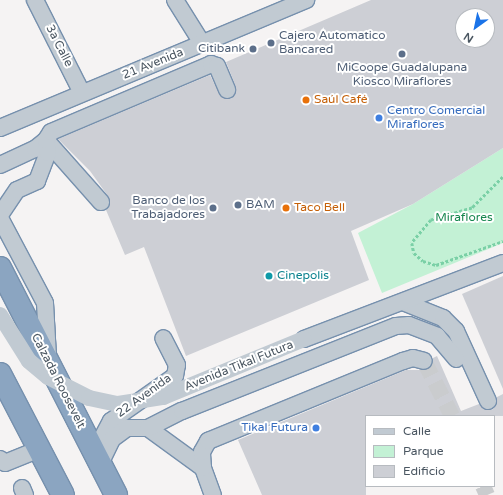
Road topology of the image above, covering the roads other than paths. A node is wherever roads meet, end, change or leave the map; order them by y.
1 (35, 0) edge
2 (175, 0) edge
3 (296, 2) edge
4 (202, 43) junction
5 (227, 90) dead end
6 (82, 93) junction
7 (0, 128) edge
8 (46, 140) junction
9 (0, 164) edge
10 (101, 202) dead end
11 (0, 216) edge
12 (503, 263) edge
13 (0, 268) edge
14 (403, 302) junction
15 (0, 315) edge
16 (163, 338) dead end
17 (456, 359) dead end
18 (48, 360) junction
19 (336, 360) dead end
20 (424, 361) dead end
21 (0, 374) edge
22 (488, 400) dead end
23 (182, 411) junction
24 (148, 428) junction
25 (40, 449) junction
26 (97, 458) junction
27 (0, 459) edge
28 (203, 468) junction
29 (63, 495) edge
30 (116, 495) edge
31 (213, 495) edge

1 - 6 street, 3a Calle
2 - 4 street
3 - 4 street, 21 Avenida
4 - 6 street, 21 Avenida
5 - 8 street
6 - 7 street, 21 Avenida
8 - 9 street
8 - 10 street
8 - 11 street
11 - 18 street
12 - 14 street, Avenida Tikal Futura
13 - 18 highway, Calzada Roosevelt
14 - 15 street, Avenida Tikal Futura, bridge
14 - 22 street
16 - 26 street, 22 Avenida
17 - 23 street
18 - 26 highway, Calzada Roosevelt
19 - 23 street
20 - 28 street
21 - 25 highway
23 - 24 street
24 - 26 street
24 - 28 street
25 - 27 street
25 - 29 highway
26 - 30 highway, Calzada Roosevelt
28 - 31 street

